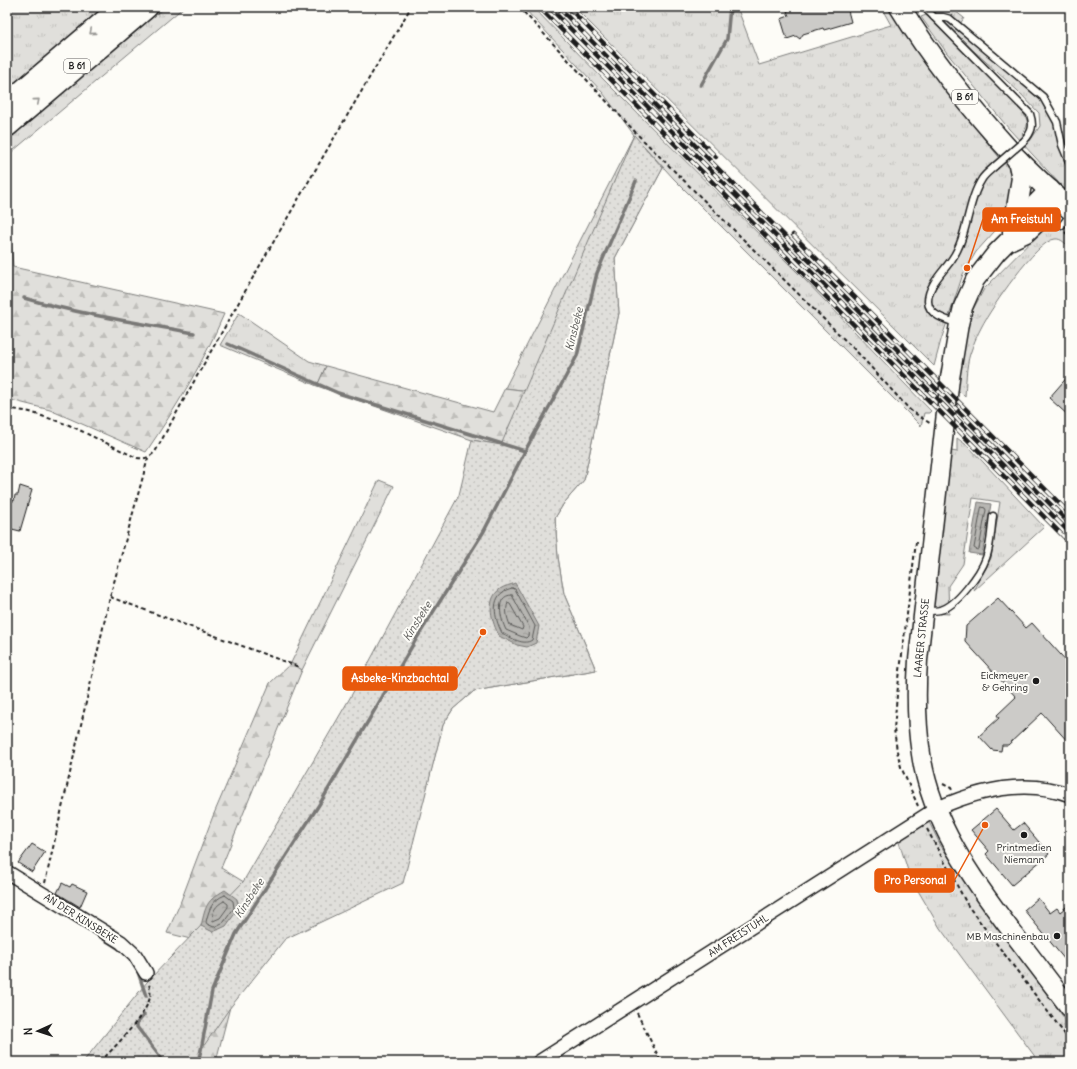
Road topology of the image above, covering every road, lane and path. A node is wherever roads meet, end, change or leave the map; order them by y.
1 (121, 7) edge
2 (147, 7) edge
3 (411, 7) edge
4 (519, 7) edge
5 (900, 7) edge
6 (924, 7) edge
7 (934, 17) junction
8 (7, 104) edge
9 (7, 126) edge
10 (1018, 160) junction
11 (1070, 164) edge
12 (1062, 208) edge
13 (1011, 234) junction
14 (959, 324) junction
15 (7, 408) edge
16 (945, 432) junction
17 (148, 458) junction
18 (993, 516) dead end
19 (110, 597) junction
20 (923, 611) junction
21 (299, 667) dead end
22 (1070, 795) edge
23 (929, 813) junction
24 (7, 872) edge
25 (43, 894) junction
26 (146, 973) joint
27 (632, 1003) junction
28 (1070, 1008) edge
29 (1070, 1041) edge
30 (100, 1062) edge
31 (539, 1062) edge
32 (662, 1062) edge

1 -> 8 highway, B 61
9 -> 2 highway, B 61
3 - 17 path
4 - 16 path
5 - 10 main road, B 61
6 - 7 lane
7 - 11 lane
7 - 14 lane, bridge
10 - 12 main road, B 61
10 - 13 main road, B 61
12 - 13 main road, LAARER STRASSE
13 - 14 main road, LAARER STRASSE
14 - 16 main road, LAARER STRASSE
15 - 17 path
16 - 20 main road, LAARER STRASSE
17 - 19 path
18 - 20 lane
19 - 21 path
19 - 25 path
20 - 23 main road, LAARER STRASSE
22 - 23 street, AM FREISTUHL
23 - 27 street, AM FREISTUHL
23 - 28 main road, LAARER STRASSE
23 - 29 path
24 - 25 street, AN DER KINSBEKE
25 - 26 street, AN DER KINSBEKE
26 - 30 path
27 - 31 street, AM FREISTUHL
27 - 32 path

